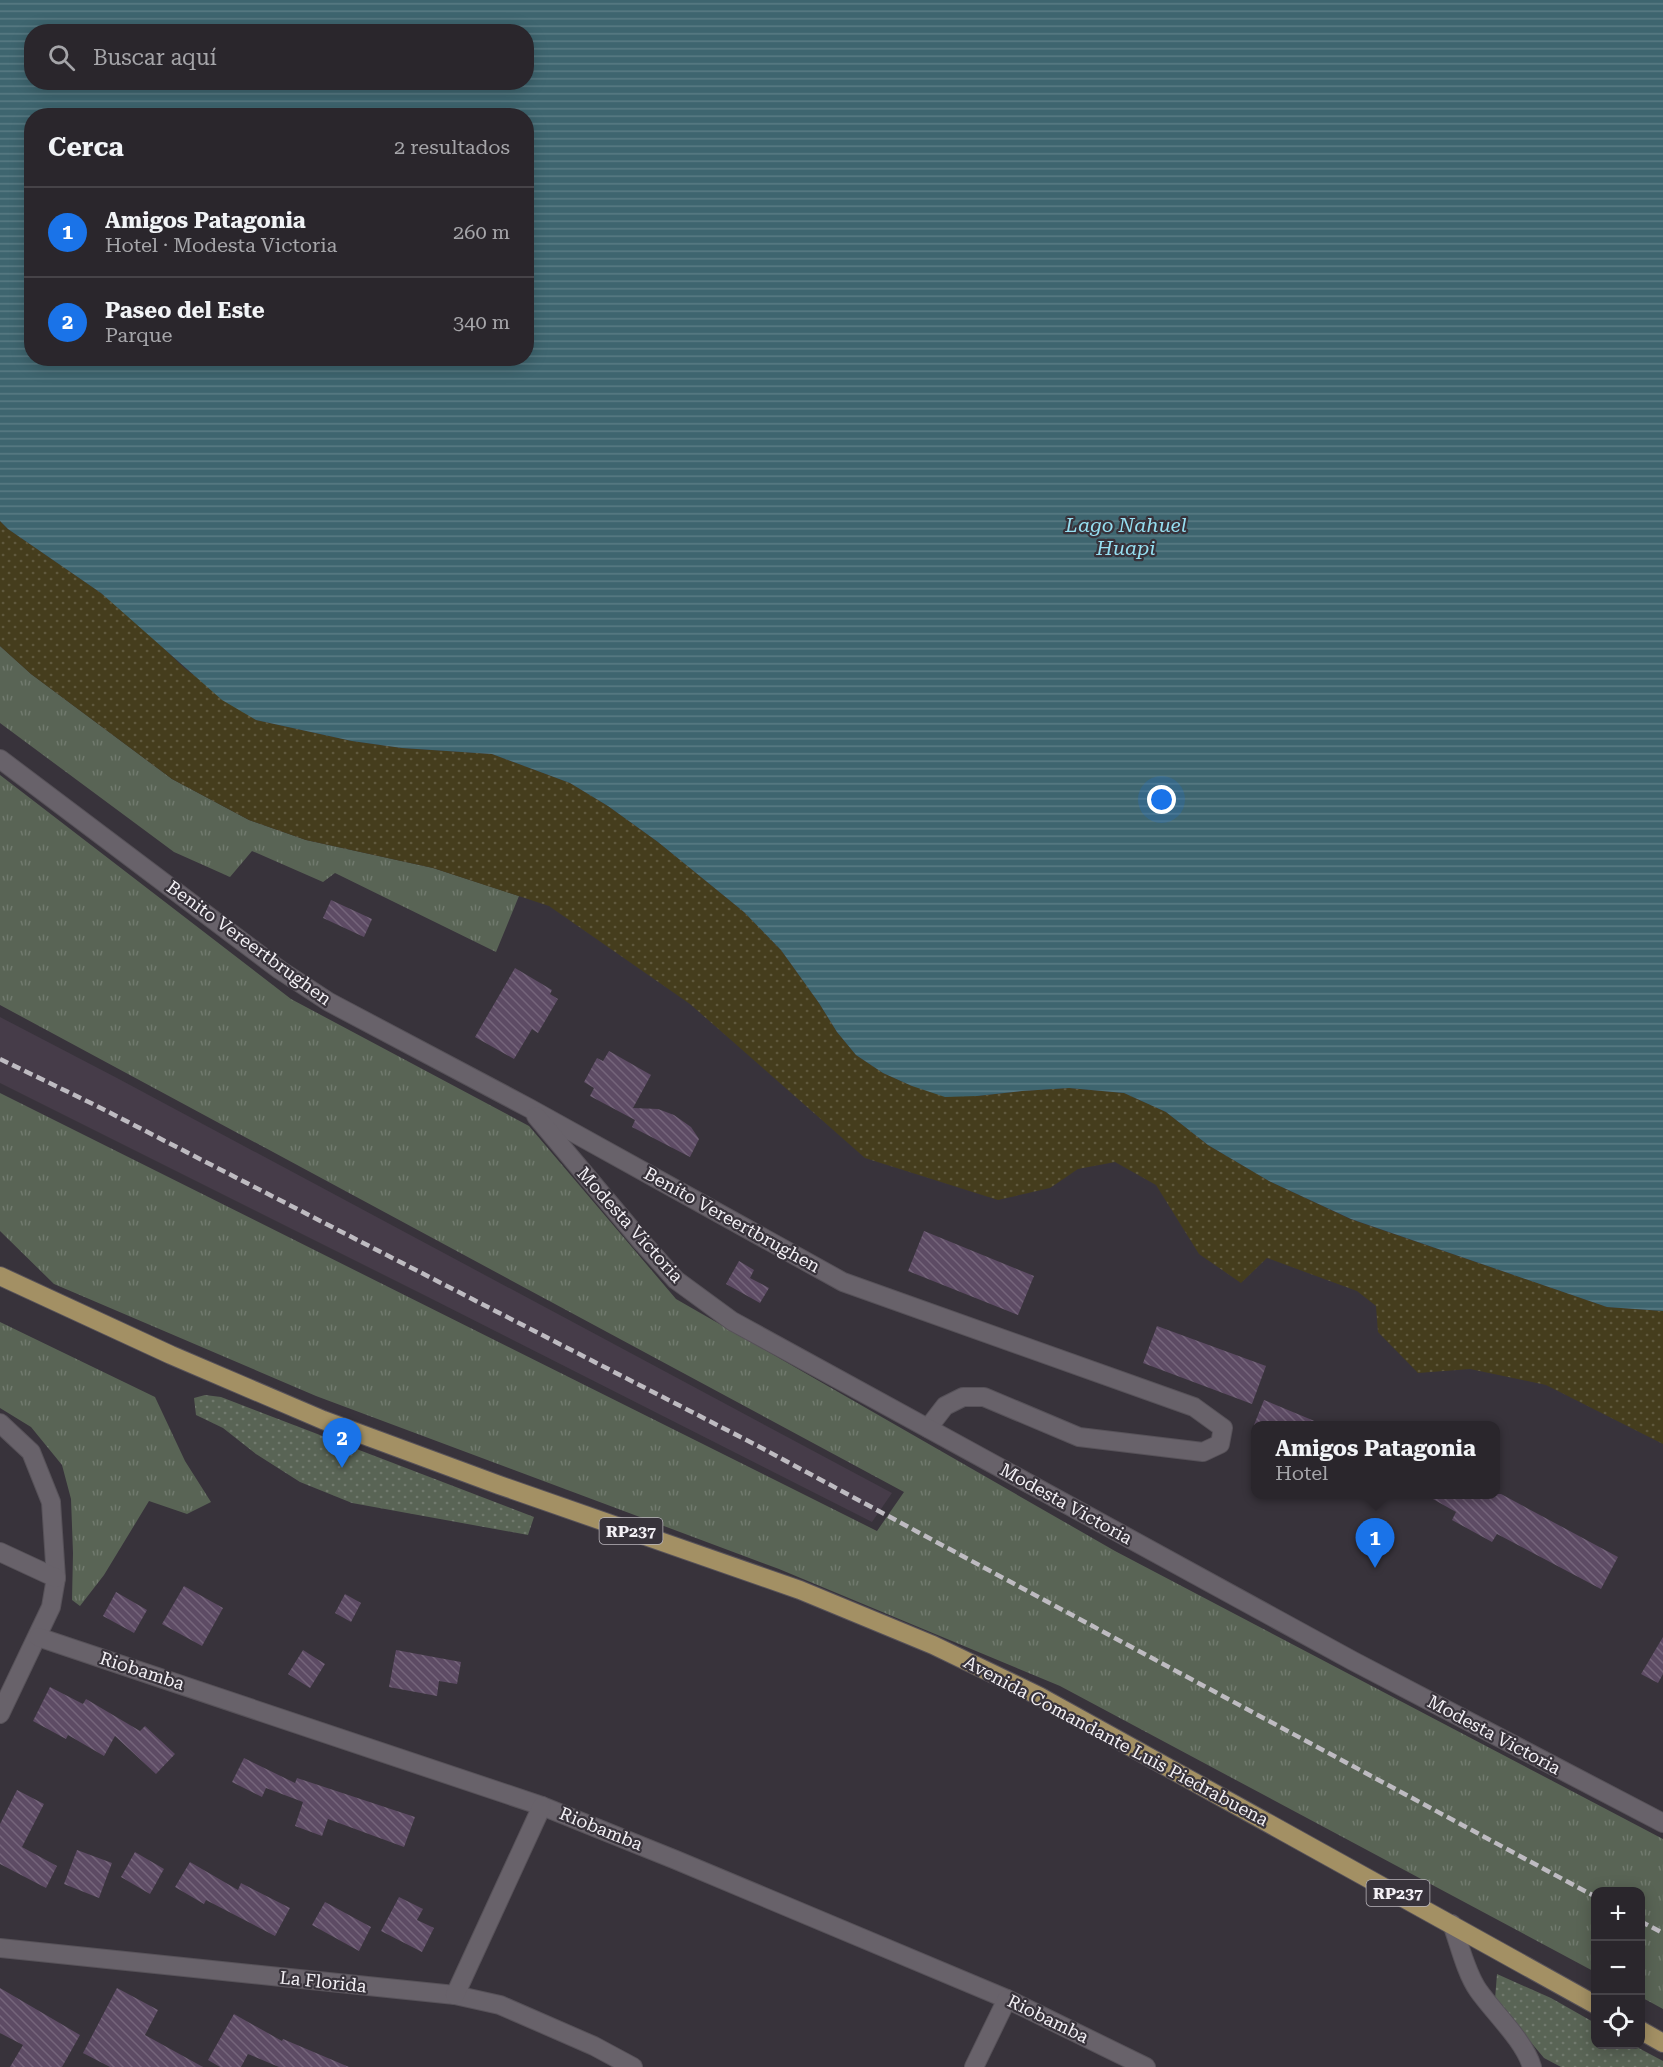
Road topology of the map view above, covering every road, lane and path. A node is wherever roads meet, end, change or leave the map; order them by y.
1 (0, 759) edge
2 (529, 1108) junction
3 (0, 1276) edge
4 (0, 1422) edge
5 (928, 1428) junction
6 (0, 1552) edge
7 (56, 1578) junction
8 (38, 1637) junction
9 (0, 1714) edge
10 (542, 1806) junction
11 (1663, 1822) edge
12 (1452, 1924) junction
13 (0, 1948) edge
14 (455, 1995) junction
15 (1007, 1999) junction
16 (1591, 2002) edge
17 (1645, 2032) edge
18 (1663, 2043) edge
19 (633, 2067) edge
20 (974, 2067) edge
21 (1146, 2067) edge
22 (1532, 2067) edge

1 - 2 street, Benito Vereertbrughen
2 - 5 street, Modesta Victoria
2 - 5 street, Benito Vereertbrughen
3 - 12 main road, Avenida Comandante Luis Piedrabuena / RP237
4 - 7 street
5 - 11 street, Modesta Victoria
6 - 7 street
7 - 8 street
8 - 9 street
8 - 10 street, Riobamba
10 - 14 street
10 - 15 street, Riobamba
12 - 16 main road, Avenida Comandante Luis Piedrabuena / RP237
12 - 22 street
13 - 14 street, La Florida
14 - 19 street, La Florida
15 - 20 street
15 - 21 street, Riobamba
17 - 18 main road

